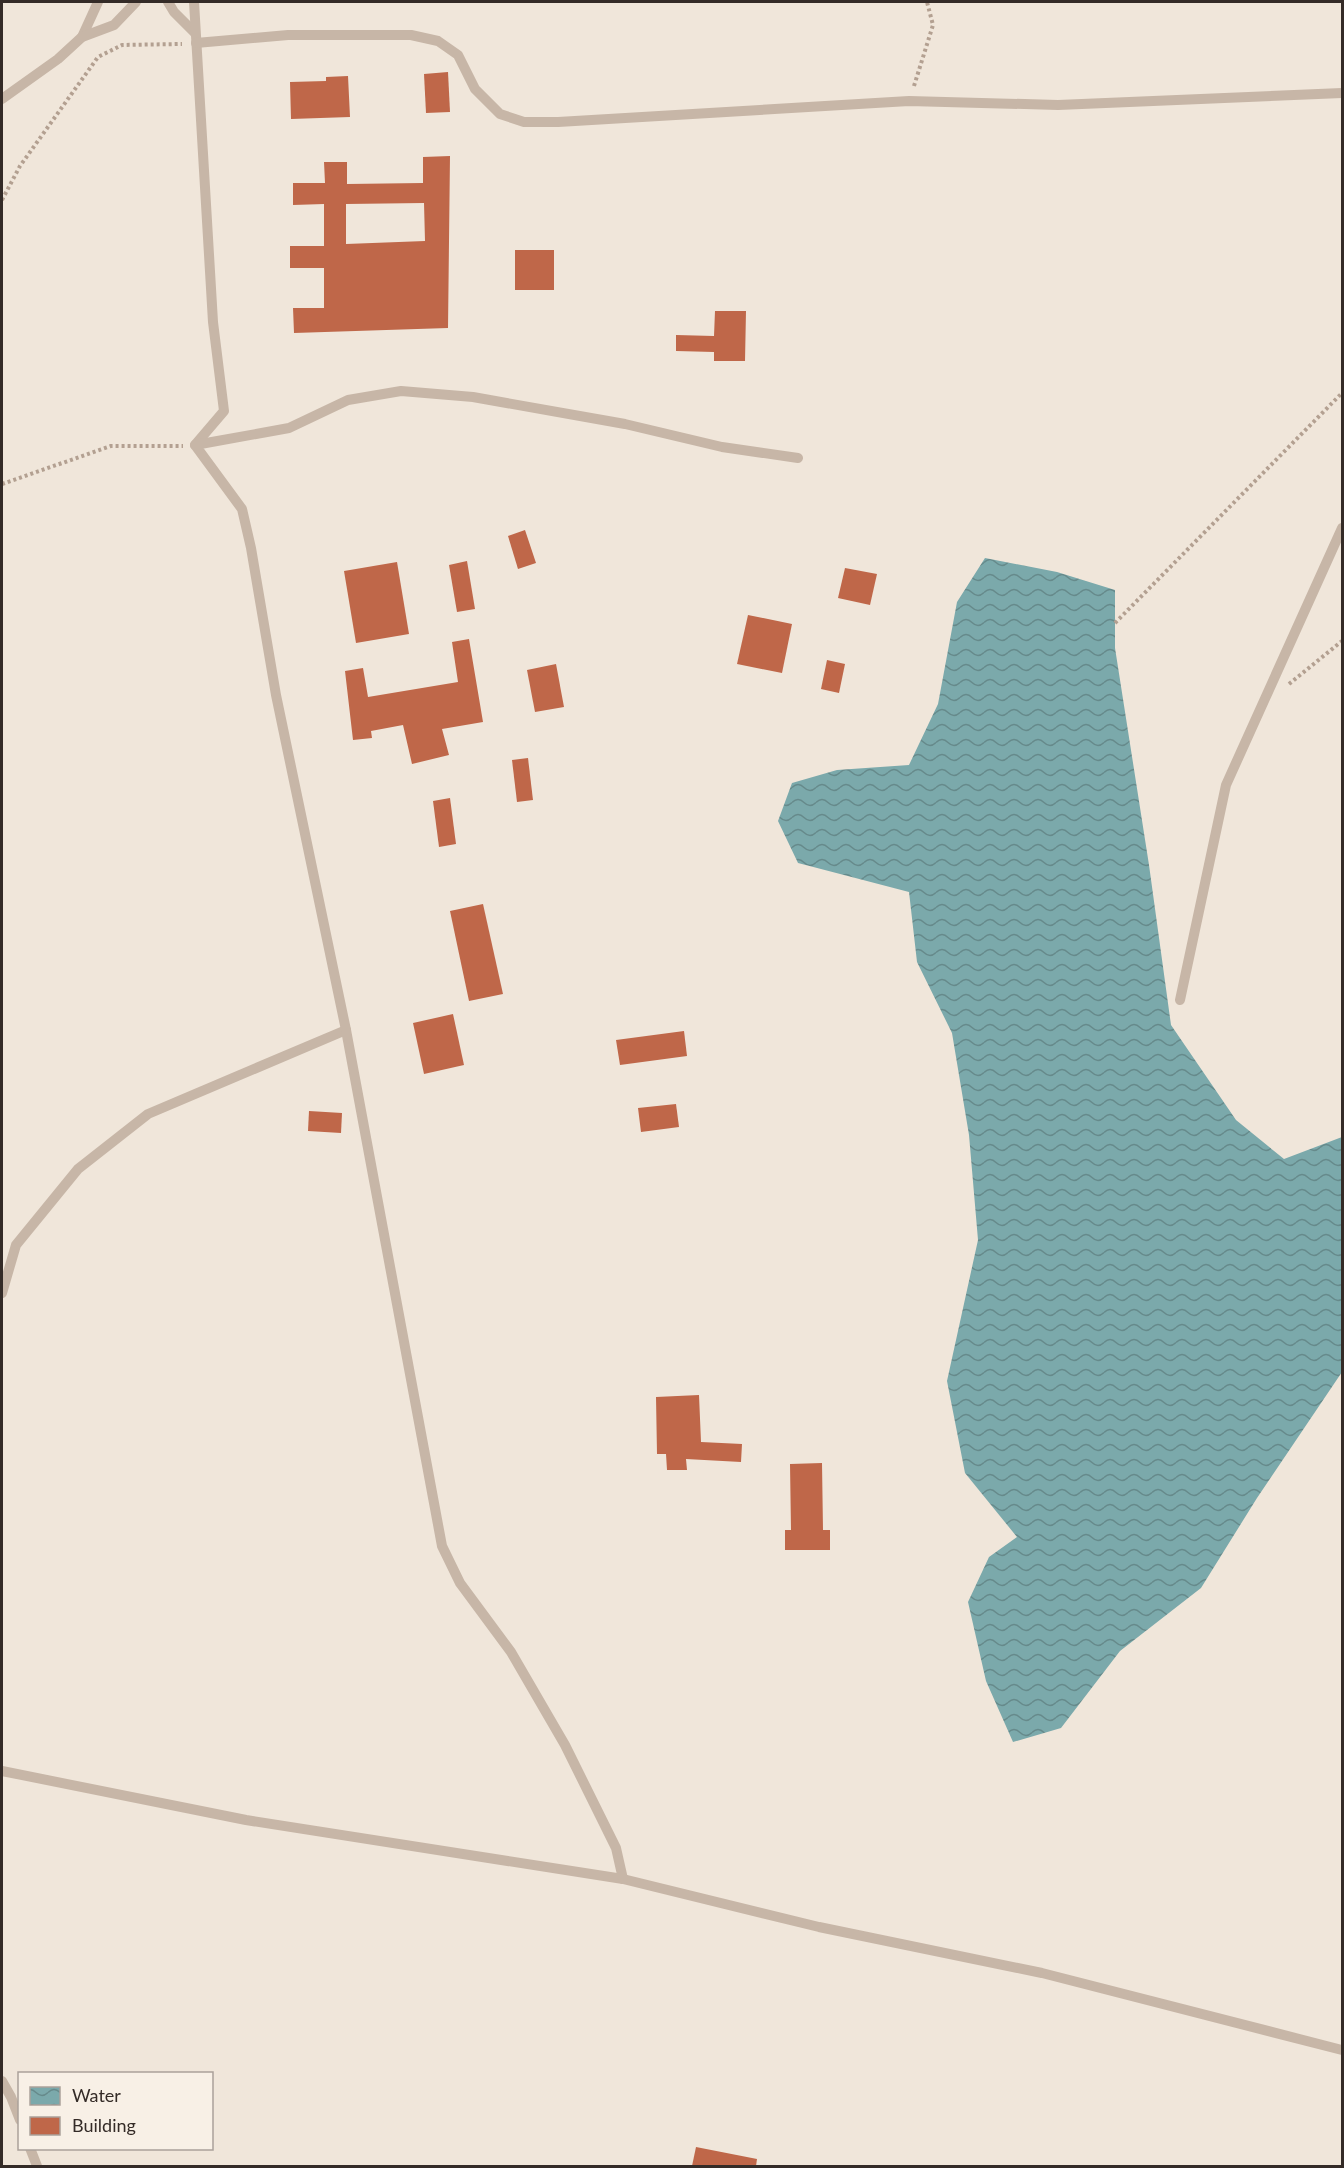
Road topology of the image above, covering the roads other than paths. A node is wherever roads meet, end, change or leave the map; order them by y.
1 (98, 2) edge
2 (136, 2) edge
3 (168, 2) edge
4 (194, 2) edge
5 (82, 37) junction
6 (196, 38) junction
7 (1342, 93) edge
8 (2, 99) edge
9 (195, 445) junction
10 (798, 458) dead end
11 (1342, 528) edge
12 (1180, 1000) dead end
13 (346, 1030) junction
14 (2, 1293) edge
15 (2, 1772) edge
16 (622, 1879) junction
17 (1342, 2050) edge
18 (2, 2081) edge
19 (18, 2115) edge
20 (31, 2150) edge
21 (37, 2166) edge

1 - 5 lane
2 - 5 lane
3 - 6 lane
4 - 6 lane
5 - 8 lane
6 - 7 lane
6 - 9 lane
9 - 10 lane
9 - 13 lane
11 - 12 lane
13 - 14 lane
13 - 16 lane
15 - 16 lane
16 - 17 lane
18 - 19 lane
20 - 21 lane

